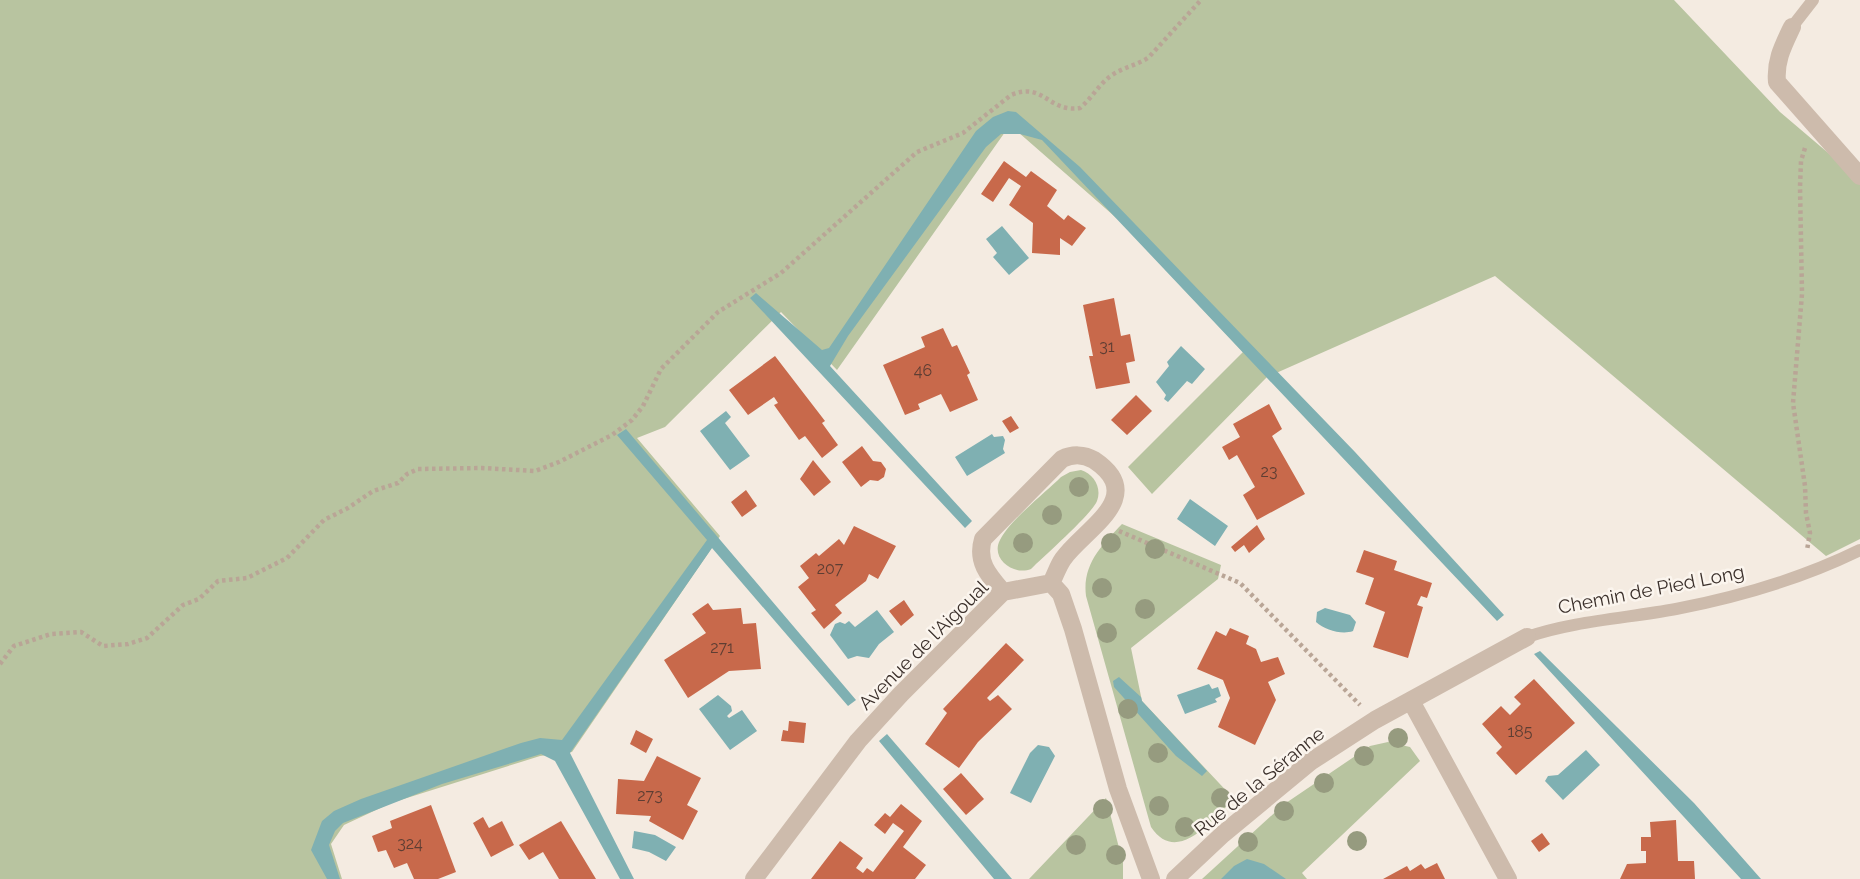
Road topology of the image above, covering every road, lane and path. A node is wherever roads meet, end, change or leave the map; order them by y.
1 (1201, 0) edge
2 (1813, 0) edge
3 (1792, 27) joint
4 (1812, 124) junction
5 (1860, 176) edge
6 (1099, 523) junction
7 (1860, 550) edge
8 (1800, 574) junction
9 (1051, 583) junction
10 (1003, 592) junction
11 (1527, 638) joint
12 (0, 664) edge
13 (1411, 701) junction
14 (1375, 720) junction
15 (754, 879) edge
16 (1151, 879) edge
17 (1175, 879) edge
18 (1508, 879) edge

1 - 12 path
2 - 3 lane
3 - 4 street
4 - 5 street
4 - 8 path
6 - 9 street
6 - 10 street
6 - 14 path
7 - 8 lane, Chemin de Pied Long
8 - 11 lane, Chemin de Pied Long
9 - 10 street, Avenue de l'Aigoual
9 - 16 street
10 - 15 street, Avenue de l'Aigoual
11 - 13 street, Rue de la Séranne
13 - 14 street, Rue de la Séranne
13 - 18 street
14 - 17 street, Rue de la Séranne

